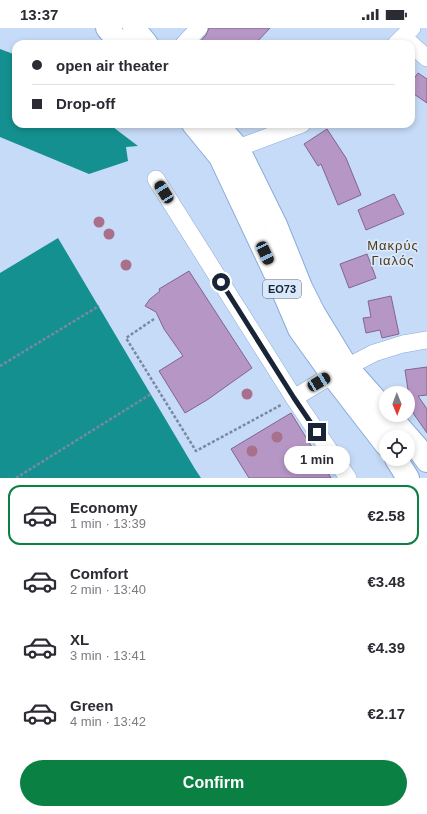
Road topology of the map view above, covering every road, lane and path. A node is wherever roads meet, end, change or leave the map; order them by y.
1 (107, 28) edge
2 (134, 28) edge
3 (199, 28) edge
4 (118, 40) edge
5 (144, 40) edge
6 (188, 40) edge
7 (415, 47) edge
8 (427, 58) edge
9 (198, 128) edge
10 (219, 128) edge
11 (292, 128) edge
12 (229, 153) junction
13 (156, 179) dead end
14 (99, 306) dead end
15 (154, 319) dead end
16 (427, 340) edge
17 (0, 366) edge
18 (339, 370) junction
19 (151, 394) dead end
20 (294, 398) junction
21 (379, 405) edge
22 (396, 422) edge
23 (379, 434) edge
24 (424, 450) edge
25 (400, 466) edge
26 (16, 478) edge
27 (348, 478) edge
28 (408, 478) edge

1 - 4 main road
2 - 5 main road
3 - 6 street
7 - 8 street
9 - 12 main road, ΕΟ73
10 - 12 main road, ΕΟ73
11 - 12 street
12 - 18 main road, ΕΟ73
13 - 20 street
14 - 17 path
15 - 20 path
16 - 18 street
18 - 20 street
18 - 21 main road, ΕΟ73
18 - 23 main road, ΕΟ73
19 - 26 path
20 - 27 street
22 - 24 main road
25 - 28 main road

